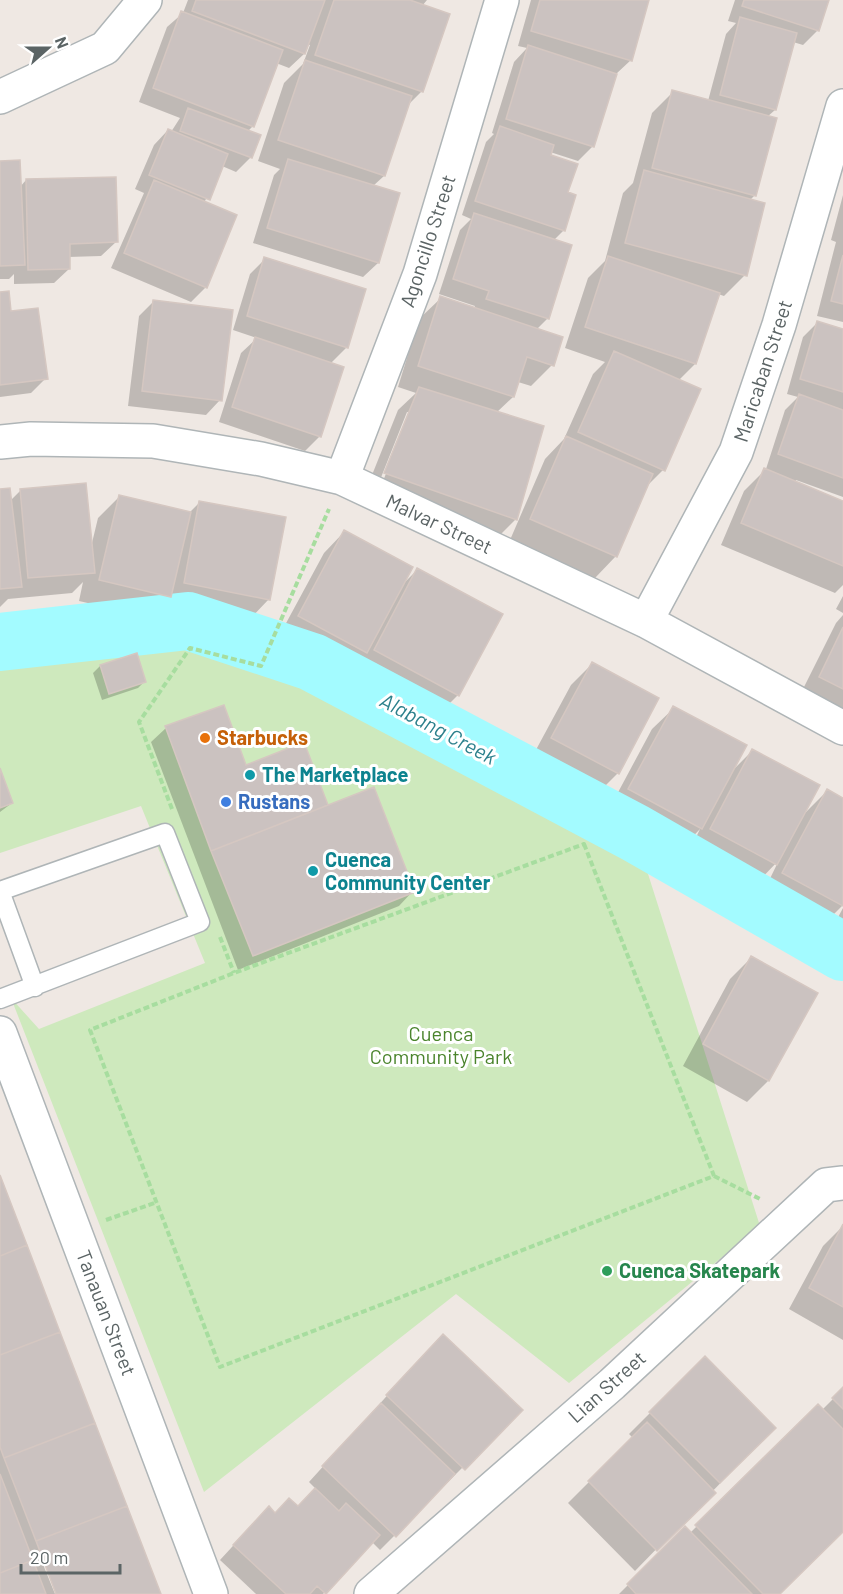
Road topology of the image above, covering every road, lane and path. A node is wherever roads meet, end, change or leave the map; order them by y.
1 (145, 0) edge
2 (502, 0) edge
3 (0, 97) edge
4 (843, 106) edge
5 (0, 442) edge
6 (342, 478) junction
7 (646, 621) junction
8 (843, 728) edge
9 (176, 819) dead end
10 (0, 891) edge
11 (218, 931) dead end
12 (234, 973) junction
13 (35, 987) junction
14 (0, 999) edge
15 (0, 1033) edge
16 (714, 1176) junction
17 (843, 1183) edge
18 (156, 1202) junction
19 (794, 1215) junction
20 (76, 1231) junction
21 (211, 1594) edge
22 (370, 1594) edge

1 - 3 street
2 - 6 street, Agoncillo Street
4 - 7 street, Maricaban Street
5 - 6 street, Malvar Street
6 - 7 street, Malvar Street
6 - 9 path
7 - 8 street, Malvar Street
10 - 13 lane
10 - 13 lane
11 - 12 path
12 - 16 path
12 - 18 path
13 - 14 lane
15 - 20 street, Tanauan Street
16 - 18 path
16 - 19 path
17 - 19 street, Lian Street
18 - 20 path
19 - 22 street, Lian Street
20 - 21 street, Tanauan Street

